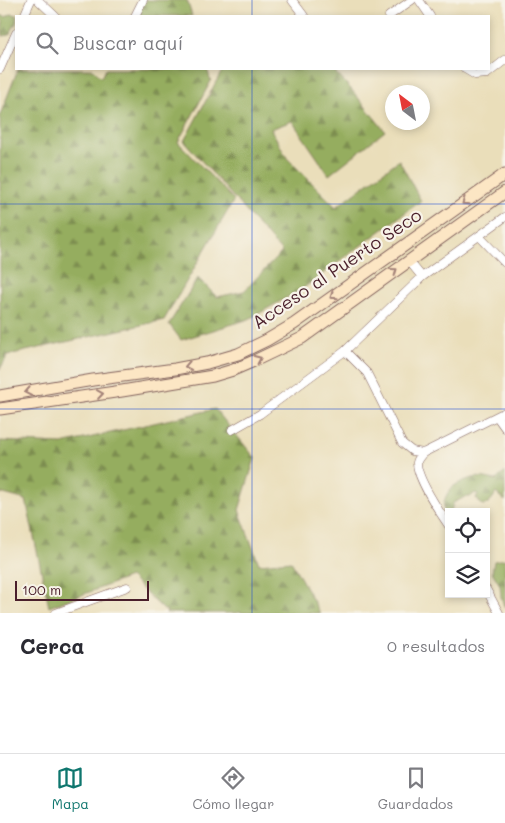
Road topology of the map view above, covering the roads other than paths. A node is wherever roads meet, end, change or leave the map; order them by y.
1 (31, 0) edge
2 (38, 0) edge
3 (143, 0) edge
4 (292, 0) edge
5 (412, 0) edge
6 (419, 0) edge
7 (24, 15) edge
8 (54, 15) edge
9 (136, 15) edge
10 (303, 15) edge
11 (390, 15) edge
12 (429, 15) edge
13 (15, 35) edge
14 (505, 60) edge
15 (0, 69) edge
16 (466, 70) edge
17 (505, 174) edge
18 (505, 192) edge
19 (505, 217) edge
20 (479, 236) junction
21 (409, 260) junction
22 (505, 263) edge
23 (422, 277) junction
24 (345, 351) junction
25 (0, 396) edge
26 (0, 409) edge
27 (505, 412) edge
28 (496, 417) junction
29 (505, 428) edge
30 (232, 430) dead end
31 (422, 454) junction
32 (445, 520) edge
33 (128, 586) dead end
34 (490, 596) edge
35 (56, 613) edge
36 (499, 613) edge

1 - 7 street
2 - 8 street
3 - 9 street
4 - 10 street
5 - 11 street
6 - 12 street
13 - 15 street
14 - 16 street
17 -> 25 main road, Acceso al Puerto Seco
18 - 21 main road, Acceso al Puerto Seco
19 - 20 street
20 - 22 street
20 - 23 street
21 - 23 street
26 -> 21 main road, Acceso al Puerto Seco
23 - 24 street
24 - 30 street
24 - 31 street
27 - 28 street
28 - 29 street
28 - 31 street
31 - 32 street
33 - 35 street
34 - 36 street

